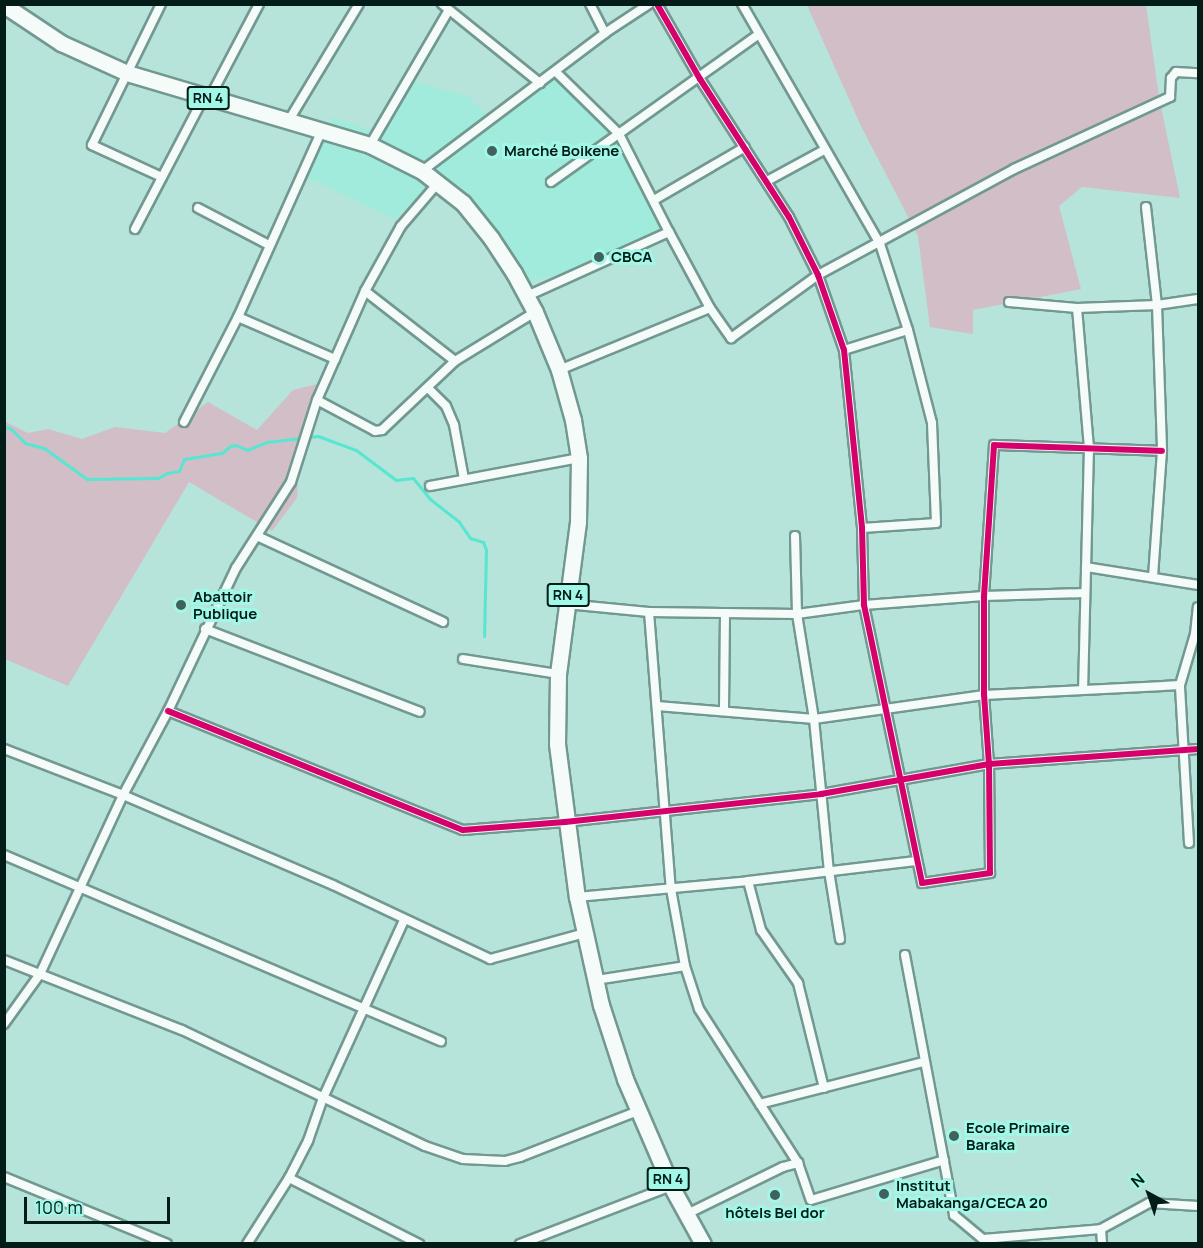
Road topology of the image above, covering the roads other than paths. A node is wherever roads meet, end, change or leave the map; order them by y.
1 (161, 4) edge
2 (359, 4) edge
3 (590, 4) edge
4 (649, 4) edge
5 (657, 4) edge
6 (742, 4) edge
7 (4, 5) edge
8 (257, 5) edge
9 (446, 7) edge
10 (605, 33) junction
11 (758, 35) junction
12 (556, 72) junction
13 (1198, 73) edge
14 (127, 74) junction
15 (700, 79) junction
16 (540, 83) junction
17 (206, 98) junction
18 (289, 120) junction
19 (322, 130) junction
20 (619, 134) junction
21 (370, 145) junction
22 (745, 147) junction
23 (825, 150) junction
24 (422, 171) junction
25 (162, 177) junction
26 (767, 181) junction
27 (551, 182) dead end
28 (438, 183) junction
29 (654, 200) junction
30 (1146, 207) dead end
31 (198, 208) dead end
32 (135, 229) dead end
33 (669, 232) junction
34 (880, 244) junction
35 (269, 245) junction
36 (818, 275) junction
37 (365, 291) junction
38 (527, 296) junction
39 (1198, 299) edge
40 (1009, 302) dead end
41 (1157, 305) junction
42 (711, 309) junction
43 (1077, 309) junction
44 (535, 312) junction
45 (238, 317) junction
46 (908, 330) junction
47 (844, 350) junction
48 (335, 359) junction
49 (455, 361) junction
50 (559, 370) junction
51 (428, 388) junction
52 (317, 400) junction
53 (184, 422) dead end
54 (1089, 447) junction
55 (1162, 451) junction
56 (579, 458) junction
57 (464, 479) junction
58 (430, 486) dead end
59 (862, 528) junction
60 (257, 536) junction
61 (795, 536) dead end
62 (1086, 567) junction
63 (1153, 576) junction
64 (1198, 585) edge
65 (1084, 593) junction
66 (984, 596) junction
67 (566, 604) junction
68 (864, 605) junction
69 (1198, 607) edge
70 (649, 612) junction
71 (725, 613) junction
72 (797, 614) junction
73 (443, 622) dead end
74 (205, 629) junction
75 (463, 659) dead end
76 (558, 674) junction
77 (1180, 685) junction
78 (1083, 690) junction
79 (984, 695) junction
80 (657, 706) junction
81 (887, 707) junction
82 (724, 709) junction
83 (168, 711) junction
84 (420, 712) dead end
85 (814, 719) junction
86 (4, 749) edge
87 (1198, 749) edge
88 (1183, 751) junction
89 (989, 764) junction
90 (902, 782) junction
91 (821, 794) junction
92 (123, 795) junction
93 (667, 810) junction
94 (565, 822) junction
95 (1189, 843) dead end
96 (4, 855) edge
97 (916, 861) junction
98 (829, 872) junction
99 (748, 882) junction
100 (80, 886) junction
101 (671, 889) junction
102 (576, 897) junction
103 (404, 920) junction
104 (585, 933) junction
105 (840, 939) dead end
106 (905, 955) dead end
107 (4, 960) edge
108 (685, 966) junction
109 (40, 974) junction
110 (596, 980) junction
111 (366, 1006) junction
112 (4, 1024) edge
113 (441, 1041) dead end
114 (924, 1062) junction
115 (824, 1088) junction
116 (323, 1098) junction
117 (760, 1104) junction
118 (638, 1111) junction
119 (944, 1160) junction
120 (798, 1163) junction
121 (4, 1177) edge
122 (289, 1178) junction
123 (671, 1186) junction
124 (1198, 1206) edge
125 (687, 1214) junction
126 (1101, 1229) junction
127 (551, 1233) junction
128 (167, 1244) edge
129 (247, 1244) edge
130 (419, 1244) edge
131 (520, 1244) edge
132 (555, 1244) edge
133 (703, 1244) edge
134 (1102, 1244) edge

1 - 14 street
2 - 18 street
3 - 10 street
4 - 10 street
5 - 15 street
6 - 11 street
7 - 14 highway, RN 4
8 - 17 street
9 - 16 street
9 - 21 street
10 - 12 street
11 - 15 street
11 - 23 street
12 - 16 street
12 - 20 street
13 - 34 street
14 - 17 highway, RN 4
14 - 25 street
15 - 20 street
15 - 22 street
16 - 24 street
17 - 18 highway, RN 4
17 - 25 street
18 - 19 highway, RN 4
19 - 21 highway, RN 4
19 - 35 street
20 - 27 street
20 - 29 street
21 - 24 highway, RN 4
22 - 26 street
22 - 29 street
23 - 26 street
23 - 34 street
24 - 28 highway, RN 4
25 - 32 street
26 - 36 street
28 - 37 street
28 - 38 highway, RN 4
29 - 33 street
30 - 41 street
31 - 35 street
33 - 38 street
33 - 42 street
34 - 36 street
34 - 46 street
35 - 45 street
36 - 42 street
36 - 47 street
37 - 48 street
37 - 49 street
38 - 44 highway, RN 4
39 - 41 street
40 - 43 street
41 - 43 street
41 - 55 street
42 - 50 street
43 - 54 street
44 - 49 street
44 - 50 highway, RN 4
45 - 48 street
45 - 53 street
46 - 47 street
46 - 59 street
47 - 59 street
48 - 52 street
49 - 51 street
50 - 56 highway, RN 4
51 - 52 street
51 - 57 street
52 - 60 street
54 - 55 street
54 - 62 street
54 - 66 street
55 - 63 street
56 - 57 street
56 - 67 highway, RN 4
57 - 58 street
59 - 68 street
60 - 73 street
60 - 74 street
61 - 72 street
62 - 63 street
62 - 65 street
63 - 64 street
65 - 66 street
65 - 78 street
66 - 68 street
66 - 79 street
67 - 70 street
67 - 76 highway, RN 4
68 - 72 street
68 - 81 street
69 - 77 street
70 - 71 street
70 - 80 street
71 - 72 street
71 - 82 street
72 - 85 street
74 - 83 street
74 - 84 street
75 - 76 street
76 - 94 highway, RN 4
77 - 78 street
77 - 88 street
78 - 79 street
79 - 81 street
79 - 89 street
80 - 82 street
80 - 93 street
81 - 85 street
81 - 90 street
82 - 85 street
83 - 92 street
83 - 94 street
85 - 91 street
86 - 92 street
87 - 88 street
88 - 89 street
88 - 95 street
89 - 90 street
89 - 97 street
90 - 91 street
90 - 97 street
91 - 93 street
91 - 98 street
92 - 100 street
92 - 103 street
93 - 94 street
93 - 101 street
94 - 102 highway, RN 4
96 - 100 street
97 - 98 street
98 - 99 street
98 - 105 street
99 - 101 street
99 - 115 street
100 - 109 street
100 - 111 street
101 - 102 street
101 - 108 street
102 - 104 highway, RN 4
103 - 104 street
103 - 111 street
104 - 110 highway, RN 4
106 - 114 street
107 - 109 street
108 - 110 street
108 - 117 street
109 - 112 street
109 - 116 street
110 - 118 highway, RN 4
111 - 113 street
111 - 116 street
114 - 115 street
114 - 119 street
115 - 117 street
116 - 118 street
116 - 122 street
117 - 120 street
118 - 123 highway, RN 4
119 - 120 street
119 - 126 street
120 - 125 street
121 - 128 street
122 - 129 street
122 - 130 street
123 - 125 highway, RN 4
123 - 127 street
124 - 126 street
125 - 133 highway, RN 4
126 - 134 street
127 - 131 street
127 - 132 street

